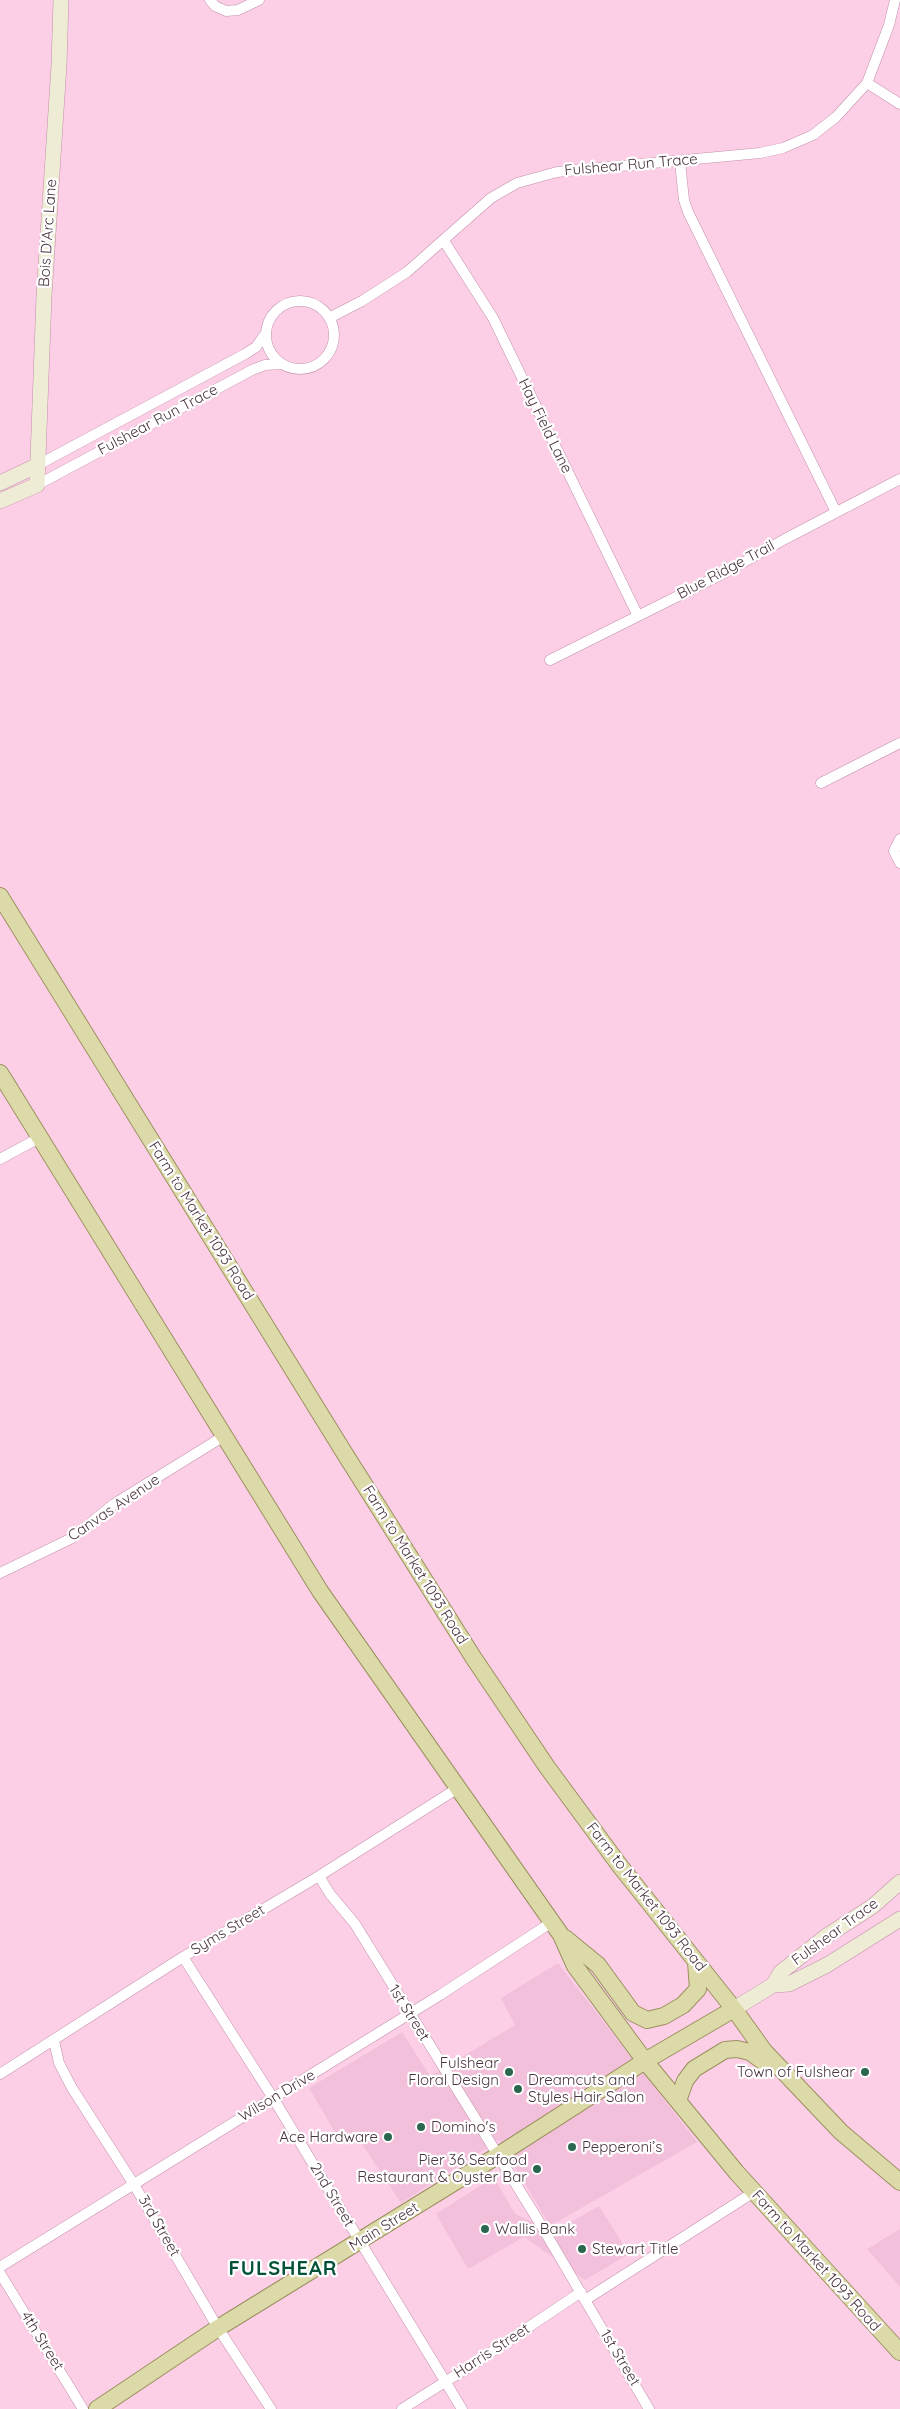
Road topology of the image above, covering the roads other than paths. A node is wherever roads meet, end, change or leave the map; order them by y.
1 (61, 0) edge
2 (210, 0) edge
3 (258, 0) edge
4 (895, 0) edge
5 (867, 83) junction
6 (900, 104) edge
7 (680, 162) junction
8 (444, 241) junction
9 (329, 318) junction
10 (266, 333) junction
11 (282, 364) junction
12 (36, 466) junction
13 (900, 479) edge
14 (0, 483) edge
15 (37, 484) junction
16 (0, 501) edge
17 (836, 512) junction
18 (638, 616) junction
19 (550, 660) dead end
20 (900, 743) edge
21 (821, 783) dead end
22 (900, 839) edge
23 (900, 862) edge
24 (0, 896) edge
25 (0, 1073) edge
26 (39, 1138) junction
27 (0, 1159) edge
28 (224, 1436) junction
29 (0, 1573) edge
30 (458, 1788) junction
31 (319, 1876) junction
32 (900, 1882) edge
33 (900, 1919) edge
34 (557, 1929) junction
35 (183, 1957) junction
36 (696, 1962) junction
37 (772, 1985) junction
38 (734, 2009) junction
39 (410, 2014) junction
40 (54, 2041) junction
41 (645, 2061) junction
42 (0, 2074) edge
43 (794, 2084) junction
44 (273, 2098) junction
45 (678, 2101) junction
46 (497, 2156) junction
47 (900, 2182) edge
48 (133, 2183) junction
49 (754, 2192) junction
50 (360, 2242) junction
51 (0, 2267) edge
52 (0, 2273) edge
53 (583, 2296) junction
54 (218, 2328) junction
55 (900, 2352) edge
56 (446, 2381) junction
57 (83, 2409) edge
58 (97, 2409) edge
59 (271, 2409) edge
60 (402, 2409) edge
61 (462, 2409) edge
62 (649, 2409) edge

1 - 12 street, Bois D'Arc Lane
2 - 3 street
4 - 5 street, Fulshear Run Trace
5 - 6 street
5 - 7 street, Fulshear Run Trace
7 - 8 street, Fulshear Run Trace
7 - 17 street
8 - 9 street, Fulshear Run Trace
8 - 18 street, Hay Field Lane
9 - 10 street
9 - 11 street
10 - 11 street
10 - 12 street, Fulshear Run Trace
11 - 15 street, Fulshear Run Trace
12 - 14 street
12 - 15 street, Bois D'Arc Lane
13 - 17 street, Blue Ridge Trail
15 - 16 street
17 - 18 street, Blue Ridge Trail
18 - 19 street, Blue Ridge Trail
20 - 21 street
22 - 23 street
24 - 36 main road, Farm to Market 1093 Road
25 - 26 main road, Farm to Market 1093 Road
26 - 27 street
26 - 28 main road, Farm to Market 1093 Road
28 - 29 street, Canvas Avenue
28 - 30 main road, Farm to Market 1093 Road
30 - 31 street, Syms Street
30 - 34 main road, Farm to Market 1093 Road
31 - 35 street, Syms Street
31 - 39 street, 1st Street
32 - 37 street, Fulshear Trace
33 - 37 street, Fulshear Trace
34 - 36 main road
34 - 39 street, Wilson Drive
34 - 41 main road, Farm to Market 1093 Road
35 - 40 street, Syms Street
35 - 44 street, 2nd Street
36 - 38 main road, Farm to Market 1093 Road
37 - 38 street, Fulshear Trace
38 - 41 main road, Fulshear Trace
38 - 43 main road, Farm to Market 1093 Road
39 - 44 street, Wilson Drive
39 - 46 street, 1st Street
40 - 42 street, Syms Street
40 - 48 street, 3rd Street
41 - 45 main road, Farm to Market 1093 Road
41 - 46 main road, Main Street
43 - 45 main road
43 - 47 main road, Farm to Market 1093 Road
44 - 48 street, Wilson Drive
44 - 50 street, 2nd Street
45 - 49 main road, Farm to Market 1093 Road
46 - 50 main road, Main Street
46 - 53 street, 1st Street
48 - 51 street, Wilson Drive
48 - 54 street, 3rd Street
49 - 53 street, Harris Street
49 - 55 main road, Farm to Market 1093 Road
50 - 54 main road, Main Street
50 - 56 street, 2nd Street
52 - 57 street, 4th Street
53 - 56 street, Harris Street
53 - 62 street, 1st Street
54 - 58 main road, Main Street
54 - 59 street, 3rd Street
56 - 60 street, Harris Street
56 - 61 street, 2nd Street

